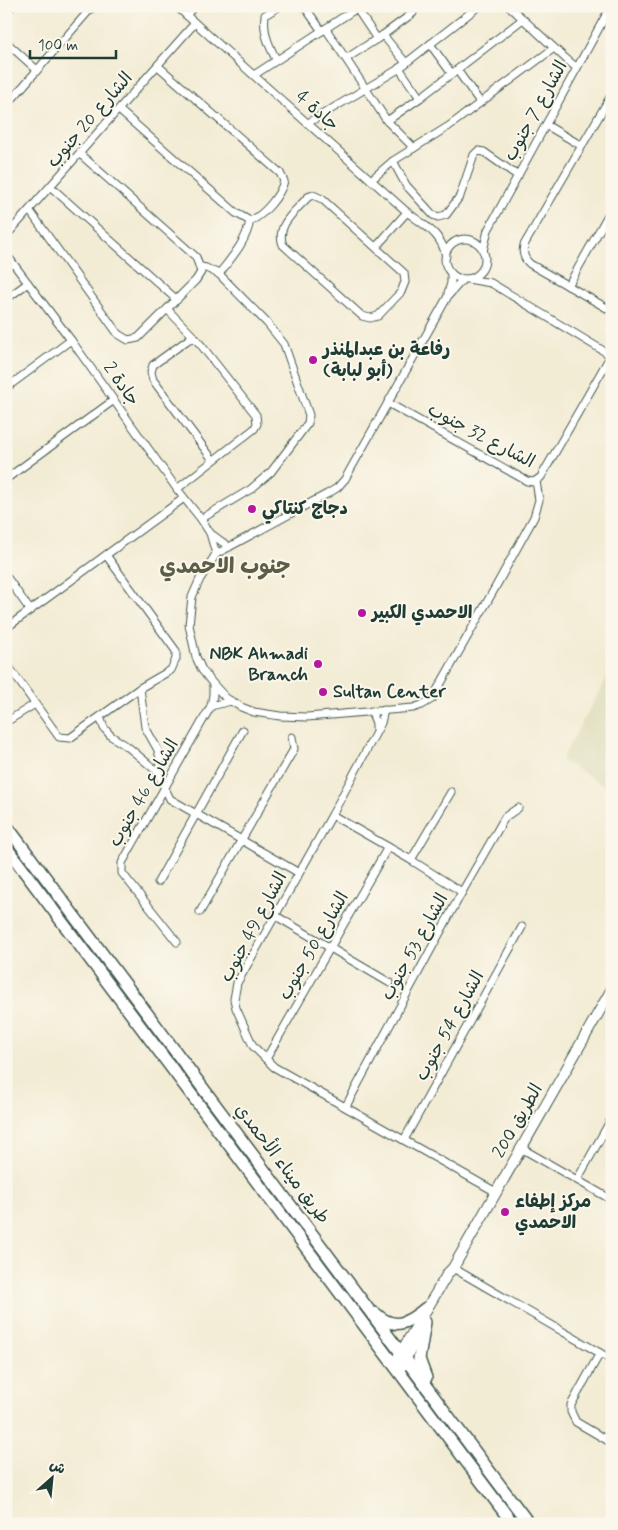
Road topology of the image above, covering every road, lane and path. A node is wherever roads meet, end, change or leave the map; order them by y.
1 (11, 6) edge
2 (93, 6) edge
3 (176, 6) edge
4 (195, 6) edge
5 (280, 6) edge
6 (304, 6) edge
7 (479, 6) edge
8 (510, 6) edge
9 (611, 6) edge
10 (358, 8) edge
11 (413, 13) dead end
12 (6, 14) edge
13 (186, 15) junction
14 (523, 19) junction
15 (195, 23) junction
16 (324, 30) junction
17 (380, 37) junction
18 (6, 42) edge
19 (430, 44) junction
20 (554, 48) junction
21 (347, 58) junction
22 (276, 59) junction
23 (406, 63) junction
24 (158, 66) junction
25 (399, 68) junction
26 (577, 68) junction
27 (37, 70) junction
28 (454, 72) junction
29 (254, 75) junction
30 (367, 88) junction
31 (612, 94) edge
32 (420, 98) junction
33 (480, 102) junction
34 (6, 106) edge
35 (119, 110) junction
36 (387, 121) junction
37 (308, 123) junction
38 (546, 124) junction
39 (582, 146) junction
40 (414, 148) junction
41 (80, 154) junction
42 (393, 161) junction
43 (518, 176) junction
44 (371, 180) junction
45 (51, 187) junction
46 (612, 208) edge
47 (30, 211) junction
48 (407, 212) junction
49 (250, 221) junction
50 (488, 230) junction
51 (6, 236) edge
52 (438, 237) junction
53 (459, 240) junction
54 (472, 241) junction
55 (376, 247) junction
56 (483, 251) junction
57 (6, 254) edge
58 (446, 256) junction
59 (201, 267) junction
60 (483, 268) junction
61 (451, 273) junction
62 (220, 274) junction
63 (465, 279) junction
64 (28, 282) junction
65 (491, 283) junction
66 (568, 286) junction
67 (448, 296) junction
68 (6, 298) edge
69 (177, 300) junction
70 (168, 310) junction
71 (612, 311) edge
72 (195, 338) junction
73 (71, 340) junction
74 (611, 355) edge
75 (6, 388) edge
76 (114, 400) junction
77 (388, 403) junction
78 (213, 460) junction
79 (6, 479) edge
80 (536, 481) junction
81 (176, 489) junction
82 (184, 498) junction
83 (201, 519) junction
84 (210, 533) junction
85 (229, 547) junction
86 (216, 554) junction
87 (106, 555) junction
88 (6, 576) edge
89 (30, 610) junction
90 (6, 628) edge
91 (6, 663) edge
92 (213, 684) junction
93 (140, 688) junction
94 (231, 702) junction
95 (35, 704) junction
96 (211, 706) junction
97 (384, 710) junction
98 (373, 711) junction
99 (100, 717) junction
100 (6, 722) edge
101 (243, 730) dead end
102 (375, 734) junction
103 (292, 737) dead end
104 (159, 773) junction
105 (164, 787) junction
106 (451, 792) dead end
107 (518, 808) dead end
108 (197, 815) junction
109 (332, 815) junction
110 (6, 825) edge
111 (241, 840) junction
112 (6, 847) edge
113 (388, 847) junction
114 (411, 860) junction
115 (299, 873) junction
116 (158, 882) dead end
117 (462, 892) junction
118 (200, 912) dead end
119 (276, 916) junction
120 (522, 927) dead end
121 (177, 942) dead end
122 (330, 948) junction
123 (390, 983) dead end
124 (612, 989) edge
125 (266, 1059) junction
126 (346, 1106) junction
127 (612, 1118) edge
128 (608, 1131) edge
129 (404, 1140) junction
130 (521, 1148) junction
131 (577, 1180) junction
132 (496, 1192) junction
133 (612, 1200) edge
134 (452, 1268) junction
135 (356, 1294) junction
136 (426, 1308) junction
137 (425, 1322) junction
138 (600, 1353) junction
139 (403, 1356) junction
140 (612, 1360) edge
141 (397, 1368) junction
142 (444, 1410) junction
143 (611, 1443) edge
144 (513, 1524) edge
145 (529, 1524) edge

1 - 12 street
2 - 27 street
3 - 13 street, جادة 4
4 - 13 street
5 - 22 street
6 - 16 street
7 - 19 street
8 - 14 street
9 - 26 street, الشارع 7 جنوب
10 - 16 street
10 - 17 street
11 - 17 street
13 - 15 street, جادة 4
14 - 20 street
14 - 28 street
15 - 24 street, الشارع 20 جنوب
15 - 29 street, جادة 4
16 - 21 street
16 - 22 street
17 - 21 street
17 - 23 street
18 - 27 street
19 - 23 street
19 - 28 street
20 - 26 street
20 - 33 street
21 - 30 street
22 - 29 street
23 - 25 street
24 - 35 street, الشارع 20 جنوب
24 - 49 street
25 - 30 street
25 - 32 street
26 - 38 street, الشارع 7 جنوب
27 - 34 street
28 - 32 street
28 - 33 street
29 - 37 street, جادة 4
30 - 36 street
30 - 37 street
31 - 39 street
32 - 36 street
33 - 40 street
35 - 41 street, الشارع 20 جنوب
35 - 49 street
36 - 40 street
37 - 44 street, جادة 4
38 - 39 street
38 - 43 street, الشارع 7 جنوب
39 - 66 street
40 - 42 street
41 - 45 street, الشارع 20 جنوب
41 - 59 street
42 - 43 street
42 - 44 street
43 - 50 street, الشارع 7 جنوب
44 - 48 street, جادة 4
45 - 47 street, الشارع 20 جنوب
45 - 69 street
46 - 66 street
47 - 51 street, الشارع 20 جنوب
47 - 70 street
48 - 52 street, جادة 4
48 - 55 street
49 - 62 street
50 - 54 street, الشارع 7 جنوب
50 - 56 street, الشارع 7 جنوب
52 - 53 street
52 - 58 street, جادة 4
53 - 54 street
53 - 58 street
54 - 56 street
55 - 55 street
56 - 60 street
57 - 64 street, جادة 2
58 - 61 street
59 - 62 street
59 - 69 street
60 - 63 street
60 - 65 street
61 - 63 street
61 - 67 street
62 - 83 street
63 - 65 street
63 - 67 street
64 - 68 street
64 - 73 street, جادة 2
65 - 74 street
66 - 71 street
67 - 77 street
69 - 70 street
70 - 72 street
72 - 78 street
72 - 78 street
73 - 75 street
73 - 76 street, جادة 2
74 - 80 street, الشارع 32 جنوب
76 - 79 street
76 - 81 street, جادة 2
77 - 80 street, الشارع 32 جنوب
77 - 85 street
78 - 81 street
80 - 97 street
81 - 82 street, جادة 2
82 - 83 street, جادة 2
82 - 87 street
83 - 84 street, جادة 2
84 - 85 street, جادة 2
84 - 86 street, جادة 2
85 - 86 street
86 - 92 street
87 - 89 street
87 - 93 street
88 - 89 street
89 - 90 street
91 - 95 street
92 - 94 street
92 - 96 street, الشارع 46 جنوب
93 - 99 street
93 - 104 street
94 - 96 street
94 - 98 street
95 - 99 street
95 - 100 street
96 - 105 street, الشارع 46 جنوب
97 - 98 street
97 - 102 street, الشارع 49 جنوب
98 - 102 street
99 - 104 street
101 - 108 street
102 - 109 street, الشارع 49 جنوب
103 - 111 street
104 - 105 street
105 - 108 street
105 - 121 street, الشارع 46 جنوب
106 - 114 street
107 - 117 street, الشارع 53 جنوب
108 - 111 street
108 - 116 street
109 - 113 street
109 - 115 street, الشارع 49 جنوب
110 - 135 main road, طريق ميناء الأحمدي
111 - 115 street
111 - 118 street
112 - 141 main road, طريق ميناء الأحمدي
113 - 114 street
113 - 122 street, الشارع 50 جنوب
114 - 117 street
115 - 119 street, الشارع 49 جنوب
117 - 126 street, الشارع 53 جنوب
119 - 122 street
119 - 125 street, الشارع 49 جنوب
120 - 129 street, الشارع 54 جنوب
122 - 123 street
122 - 125 street, الشارع 50 جنوب
124 - 130 main road, الطريق 200
125 - 126 street, الشارع 49 جنوب
126 - 129 street, الشارع 49 جنوب
127 - 128 street
128 - 131 street
129 - 132 street, الشارع 49 جنوب
130 - 131 street
130 - 132 main road, الطريق 200
131 - 133 street
132 - 134 main road, الطريق 200
134 - 136 main road, الطريق 200
134 - 137 main road, الطريق 200
134 - 138 street
135 - 136 main road
135 - 139 main road, طريق ميناء الأحمدي
136 - 139 main road, الطريق 200
137 - 139 main road, الطريق 200
137 - 142 main road
138 - 140 street
138 - 143 street
139 - 141 main road, الطريق 200
139 - 142 main road, طريق ميناء الأحمدي
141 - 144 main road, طريق ميناء الأحمدي
142 - 145 main road, طريق ميناء الأحمدي

